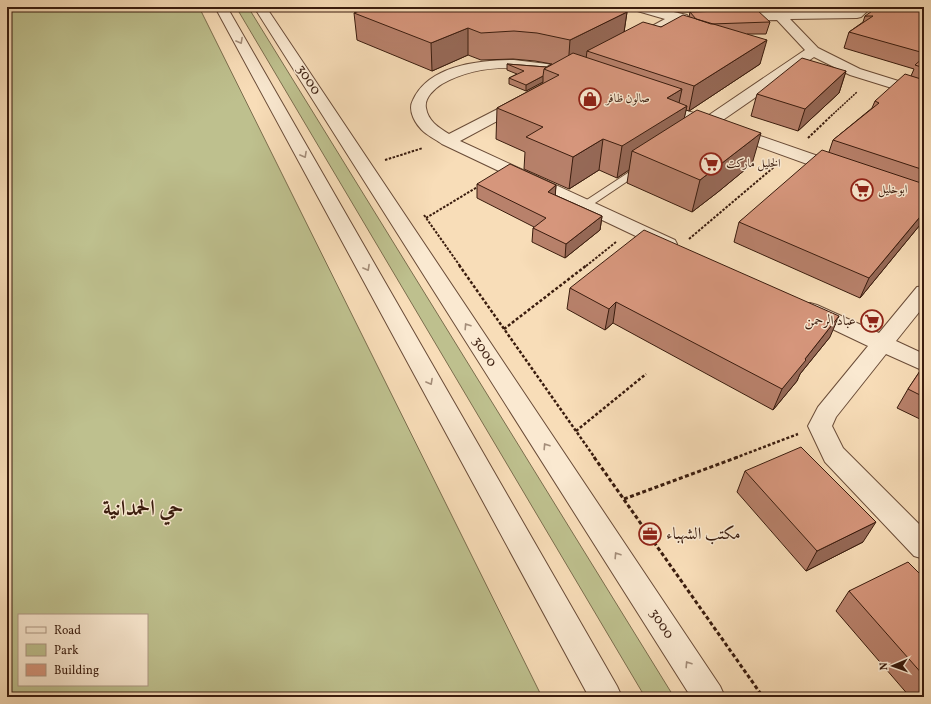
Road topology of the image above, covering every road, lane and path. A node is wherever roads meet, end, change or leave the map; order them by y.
1 (222, 7) edge
2 (260, 7) edge
3 (638, 7) edge
4 (866, 7) edge
5 (776, 11) edge
6 (720, 17) edge
7 (676, 18) junction
8 (698, 18) edge
9 (618, 50) edge
10 (813, 51) junction
11 (552, 86) edge
12 (538, 93) edge
13 (924, 94) edge
14 (640, 99) edge
15 (702, 128) junction
16 (448, 141) junction
17 (381, 154) dead end
18 (385, 160) junction
19 (650, 162) edge
20 (390, 166) dead end
21 (508, 168) junction
22 (850, 174) edge
23 (585, 205) junction
24 (422, 211) dead end
25 (426, 218) junction
26 (634, 228) junction
27 (685, 251) edge
28 (924, 292) edge
29 (798, 304) edge
30 (504, 328) junction
31 (882, 344) junction
32 (924, 363) edge
33 (646, 374) dead end
34 (820, 426) junction
35 (576, 431) junction
36 (624, 499) junction
37 (924, 547) edge
38 (606, 697) edge
39 (709, 697) edge
40 (763, 697) edge

1 -> 38 street
39 -> 2 street, 3000
3 - 7 street
4 - 5 street
5 - 6 street
5 - 10 street
7 - 8 street
7 - 9 street
10 - 13 street
10 - 15 street
11 - 16 street
12 - 16 street
14 - 15 street
15 - 22 street
16 - 18 path
16 - 21 street
17 - 18 path
18 - 20 path
19 - 23 lane
21 - 23 street
21 - 25 path
23 - 26 street
24 - 25 path
25 - 30 path
26 - 27 street
26 - 30 path
28 - 31 street
29 - 31 street
30 - 35 path
31 - 32 street
31 - 34 street
33 - 35 path
34 - 36 path
34 - 37 street
35 - 36 path
36 - 40 path

